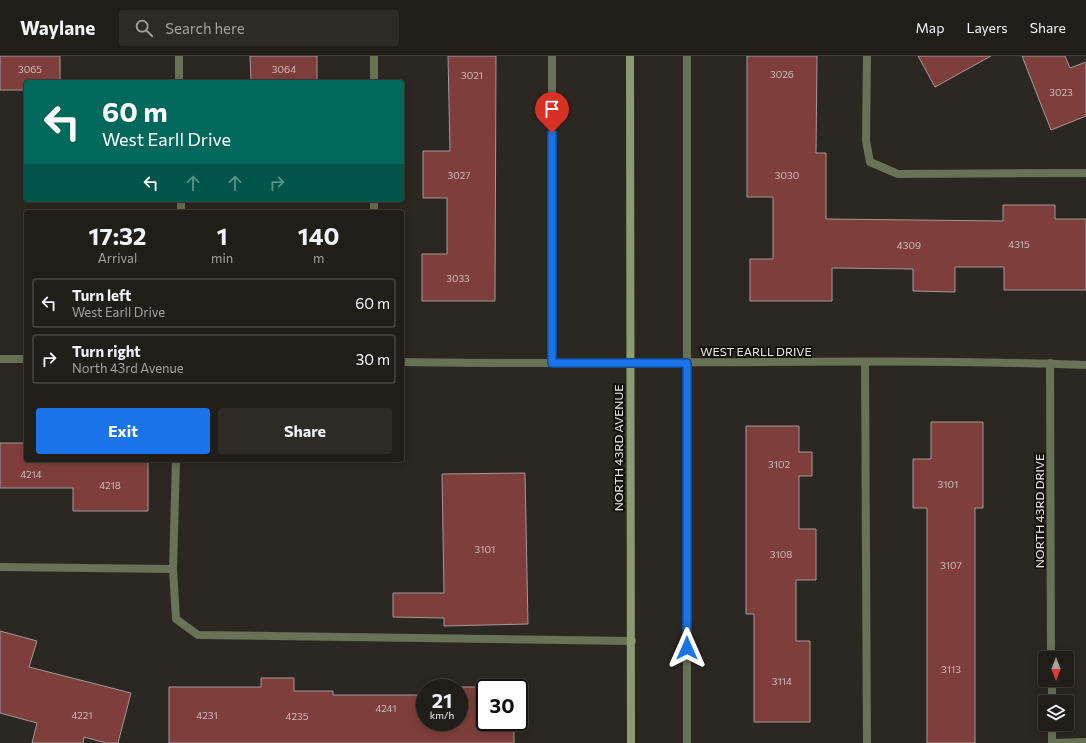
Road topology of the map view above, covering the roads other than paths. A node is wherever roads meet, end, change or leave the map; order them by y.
1 (179, 56) edge
2 (374, 56) edge
3 (552, 56) edge
4 (630, 56) edge
5 (687, 56) edge
6 (867, 56) edge
7 (179, 80) edge
8 (374, 80) edge
9 (1086, 173) edge
10 (0, 359) edge
11 (24, 359) edge
12 (404, 362) edge
13 (866, 362) junction
14 (552, 363) junction
15 (687, 363) junction
16 (1050, 363) junction
17 (629, 364) junction
18 (1086, 364) edge
19 (176, 462) edge
20 (0, 567) edge
21 (173, 569) junction
22 (632, 641) junction
23 (1052, 651) edge
24 (1052, 731) edge
25 (1086, 742) edge
26 (631, 743) edge
27 (687, 743) edge
28 (867, 743) edge
29 (1052, 743) edge

1 - 7 street
2 - 8 street
3 - 14 street
4 - 17 main road, NORTH 43RD AVENUE
5 - 15 street
6 - 9 street
10 - 11 street
12 - 14 street, WEST EARLL DRIVE
13 - 15 street, WEST EARLL DRIVE
13 - 16 street, WEST EARLL DRIVE
13 - 28 street
14 - 17 street, WEST EARLL DRIVE
15 - 17 street, WEST EARLL DRIVE
15 - 27 street
16 - 18 street, WEST EARLL DRIVE
16 - 23 street, NORTH 43RD DRIVE
17 - 22 main road, NORTH 43RD AVENUE
19 - 21 street
20 - 21 street
21 - 22 street
22 - 26 main road, NORTH 43RD AVENUE
24 - 29 street
25 - 29 street

